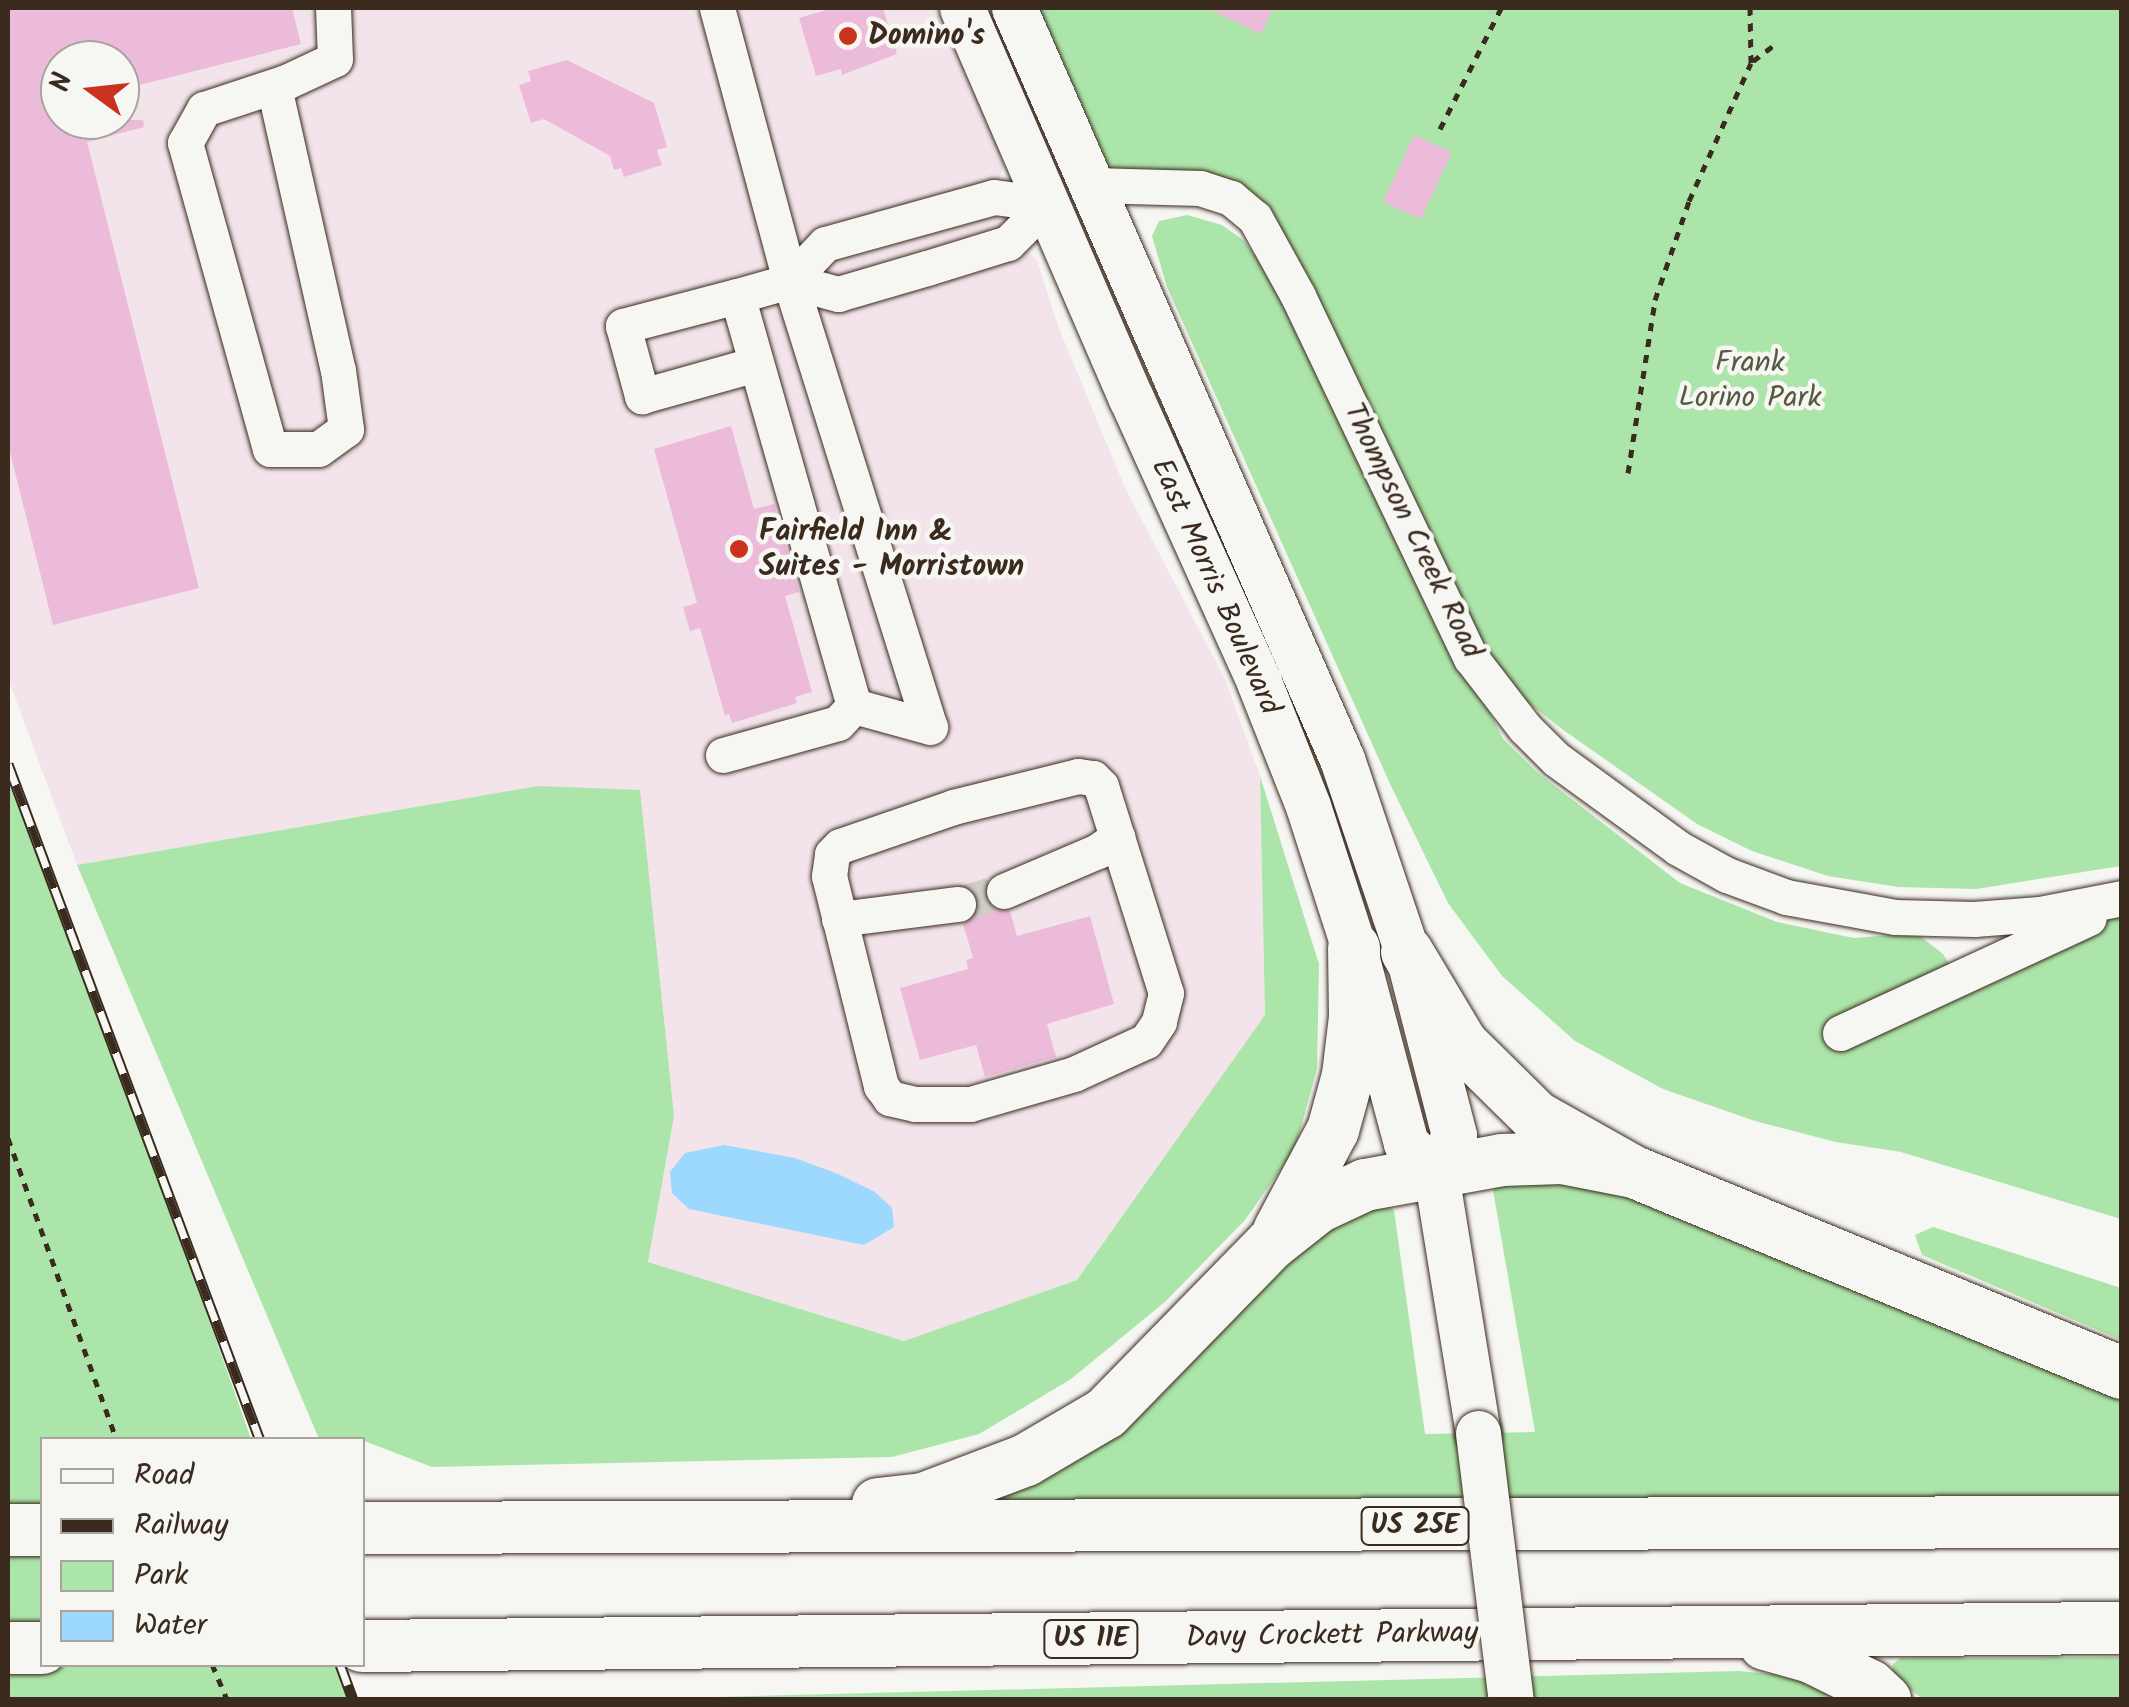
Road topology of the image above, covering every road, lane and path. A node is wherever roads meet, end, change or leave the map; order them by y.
1 (332, 8) edge
2 (716, 8) edge
3 (962, 8) edge
4 (1014, 8) edge
5 (1502, 8) edge
6 (1738, 8) edge
7 (1749, 10) edge
8 (1774, 46) dead end
9 (1751, 63) junction
10 (274, 87) junction
11 (1440, 129) dead end
12 (1094, 186) junction
13 (1047, 204) junction
14 (915, 221) junction
15 (927, 268) junction
16 (790, 282) junction
17 (737, 296) junction
18 (756, 364) junction
19 (1628, 472) dead end
20 (854, 706) junction
21 (723, 755) dead end
22 (1117, 837) junction
23 (1004, 891) tunnel mouth
24 (2122, 901) edge
25 (958, 904) tunnel mouth
26 (839, 919) junction
27 (1354, 948) junction
28 (1407, 952) junction
29 (1840, 1034) dead end
30 (8, 1138) edge
31 (1634, 1172) junction
32 (1436, 1174) junction
33 (1270, 1244) junction
34 (2122, 1373) edge
35 (116, 1437) edge
36 (2122, 1522) edge
37 (708, 1527) junction
38 (365, 1528) edge
39 (8, 1530) edge
40 (40, 1530) edge
41 (2122, 1628) edge
42 (1721, 1632) junction
43 (365, 1646) edge
44 (8, 1648) edge
45 (40, 1648) edge
46 (213, 1667) edge
47 (226, 1700) edge
48 (1510, 1700) edge
49 (1885, 1700) edge

1 - 10 street
2 - 16 street
3 - 13 main road, East Morris Boulevard
4 - 12 main road, East Morris Boulevard
5 - 11 path
6 - 7 path
7 - 9 path
8 - 9 path
9 - 19 path
10 - 10 street
12 - 13 main road
12 - 24 street, Thompson Creek Road
12 - 28 main road, East Morris Boulevard
13 - 14 street
13 - 15 street
13 - 27 main road, East Morris Boulevard
14 - 15 street
14 - 16 street
15 - 16 street
16 - 17 street
16 - 20 street
17 - 18 street
17 - 18 street
18 - 20 street
20 - 21 street
22 - 23 street
22 - 26 street
22 - 26 street
24 - 29 street
25 - 26 street
27 - 32 main road, East Morris Boulevard
27 - 33 highway
28 - 31 highway
28 - 32 main road, East Morris Boulevard
30 - 35 path
31 - 32 highway
31 - 34 highway
32 - 33 highway
32 - 48 main road, East Morris Boulevard, bridge
33 - 37 highway
36 - 37 highway, US 25E
37 - 38 highway
39 - 40 highway
41 - 42 highway, Davy Crockett Parkway
42 - 43 highway, Davy Crockett Parkway / US 11E
42 - 49 highway
44 - 45 highway
46 - 47 path

